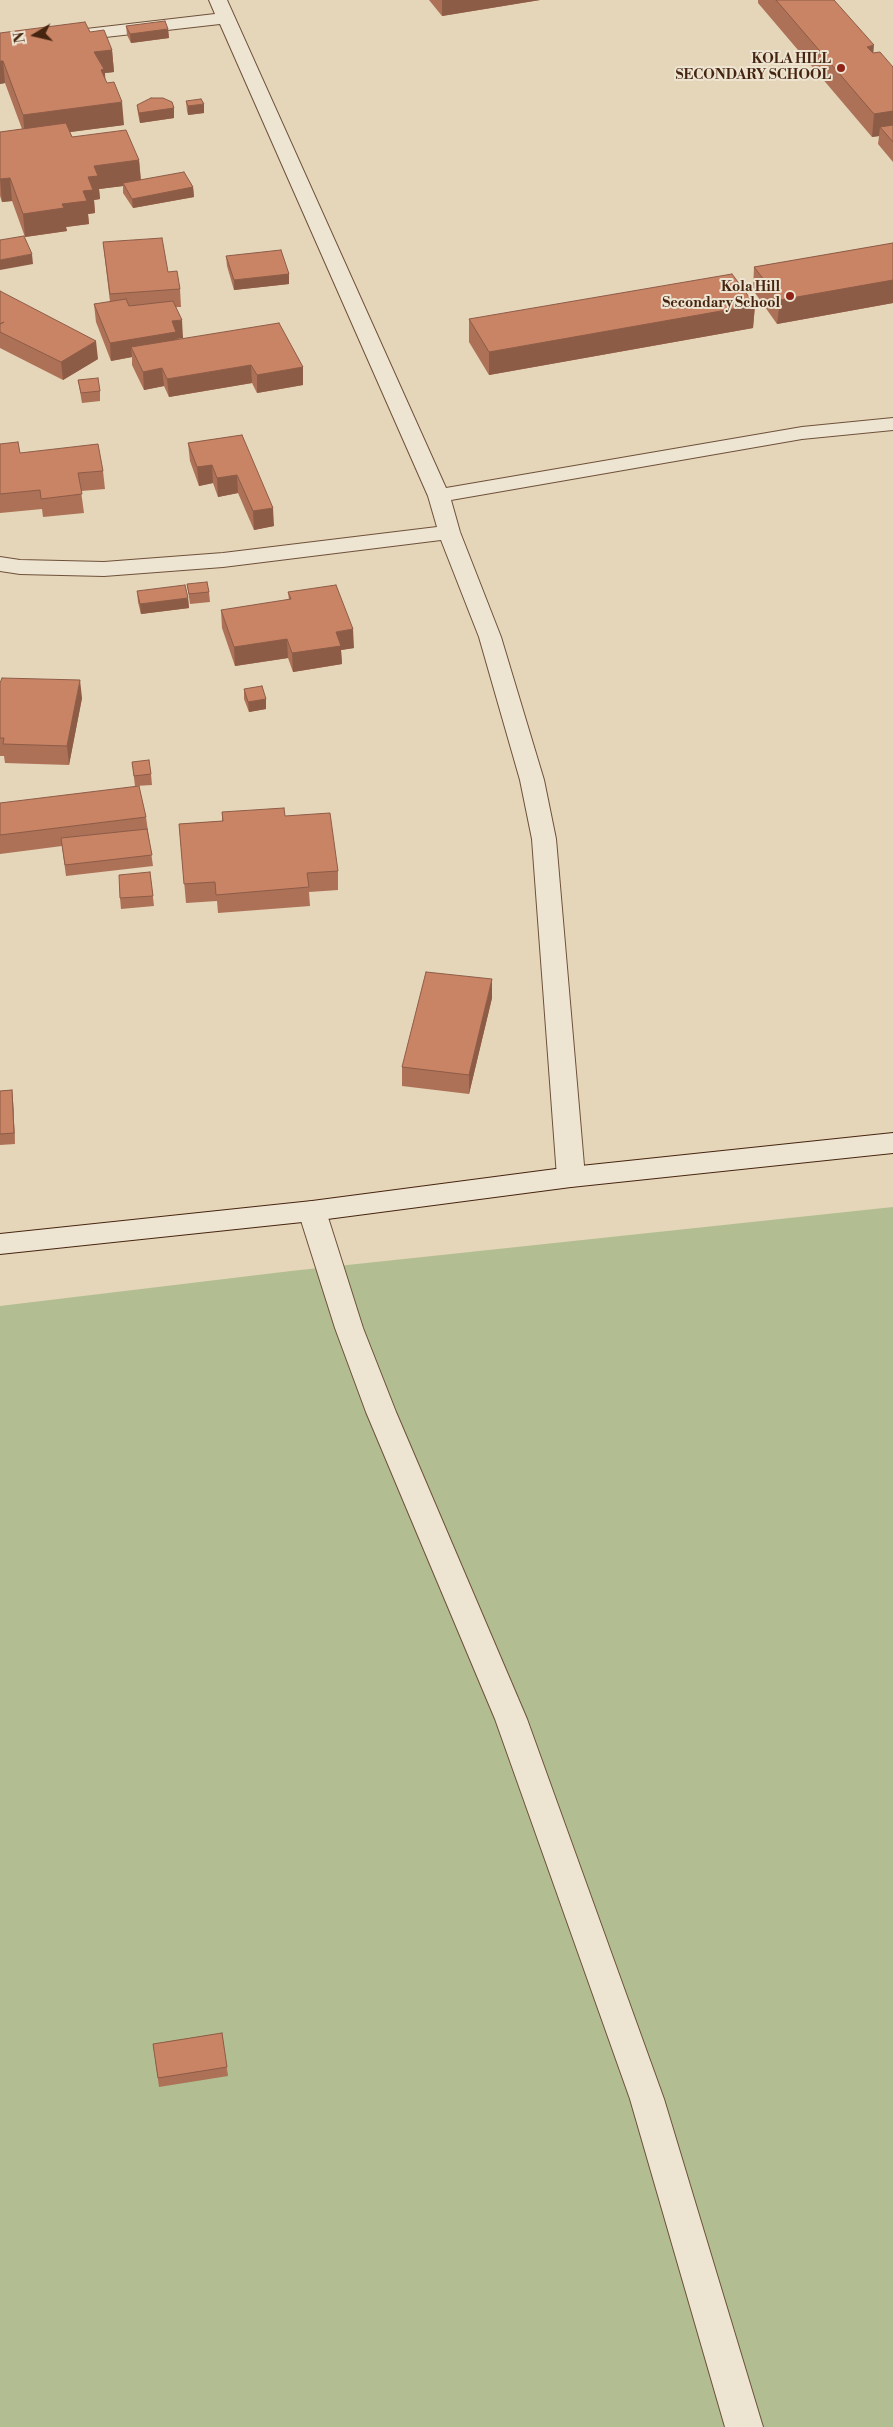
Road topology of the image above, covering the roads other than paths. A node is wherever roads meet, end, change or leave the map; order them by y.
1 (221, 9) edge
2 (0, 44) edge
3 (893, 424) edge
4 (439, 496) junction
5 (449, 532) junction
6 (0, 564) edge
7 (893, 1143) edge
8 (571, 1177) junction
9 (312, 1211) junction
10 (0, 1244) edge
11 (744, 2427) edge

1 - 2 street
1 - 4 street
3 - 4 street
4 - 5 street
5 - 6 street
5 - 8 street
7 - 8 street
8 - 9 street
9 - 10 street
9 - 11 street

